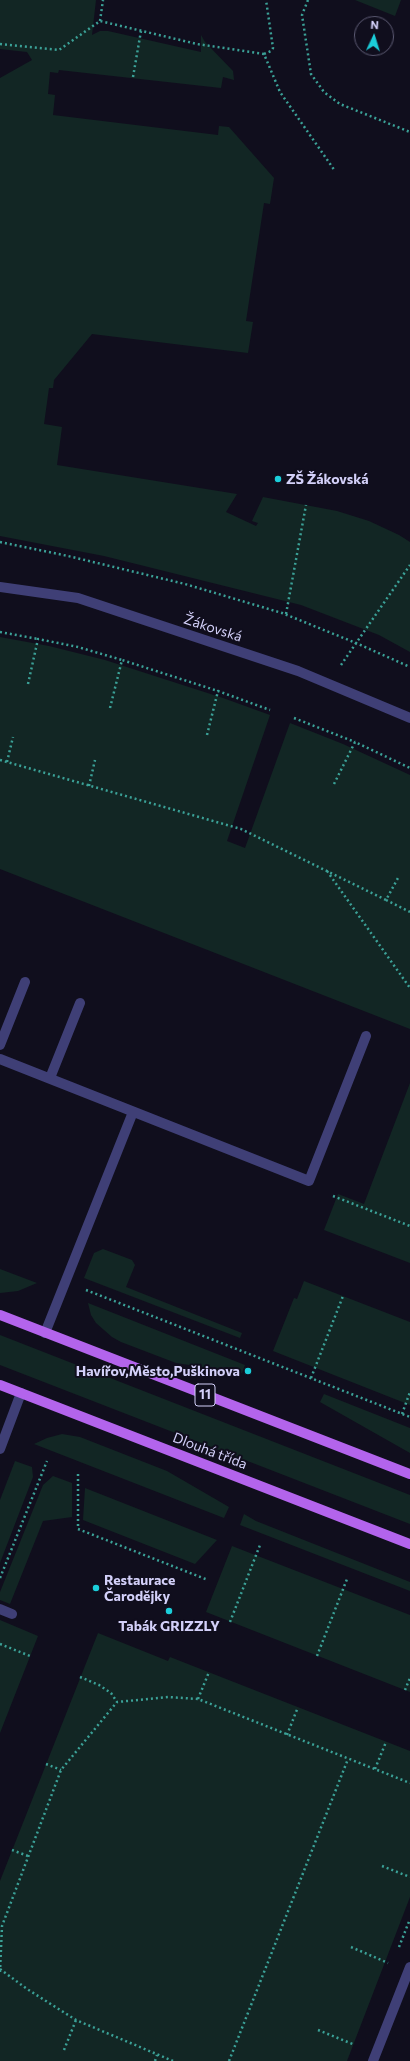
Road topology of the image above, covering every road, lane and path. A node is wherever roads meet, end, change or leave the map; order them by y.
1 (103, 0) edge
2 (266, 0) edge
3 (308, 0) edge
4 (100, 21) junction
5 (141, 31) junction
6 (0, 44) edge
7 (264, 54) junction
8 (133, 77) dead end
9 (410, 132) edge
10 (335, 171) dead end
11 (306, 505) dead end
12 (0, 542) edge
13 (410, 565) edge
14 (0, 586) edge
15 (286, 614) junction
16 (0, 632) edge
17 (38, 639) junction
18 (356, 643) junction
19 (122, 660) junction
20 (410, 667) edge
21 (28, 684) dead end
22 (329, 684) junction
23 (218, 691) junction
24 (110, 708) dead end
25 (270, 710) dead end
26 (294, 718) dead end
27 (410, 718) edge
28 (207, 735) dead end
29 (13, 737) dead end
30 (355, 742) junction
31 (0, 760) edge
32 (96, 760) dead end
33 (7, 762) junction
34 (410, 768) edge
35 (334, 784) dead end
36 (89, 786) junction
37 (326, 871) junction
38 (398, 878) dead end
39 (386, 900) junction
40 (410, 912) edge
41 (25, 982) dead end
42 (410, 988) edge
43 (80, 1003) dead end
44 (366, 1036) dead end
45 (0, 1045) edge
46 (0, 1059) edge
47 (50, 1078) junction
48 (132, 1112) junction
49 (333, 1196) dead end
50 (410, 1226) edge
51 (65, 1282) junction
52 (343, 1296) dead end
53 (0, 1315) edge
54 (45, 1332) junction
55 (311, 1378) junction
56 (0, 1385) edge
57 (410, 1392) edge
58 (21, 1393) junction
59 (402, 1414) junction
60 (410, 1417) edge
61 (0, 1448) edge
62 (47, 1461) dead end
63 (78, 1474) dead end
64 (410, 1474) edge
65 (260, 1544) dead end
66 (410, 1544) edge
67 (0, 1578) edge
68 (347, 1579) dead end
69 (208, 1580) dead end
70 (0, 1609) edge
71 (12, 1614) dead end
72 (230, 1622) dead end
73 (0, 1644) edge
74 (30, 1656) dead end
75 (317, 1656) dead end
76 (208, 1672) dead end
77 (80, 1677) dead end
78 (410, 1678) edge
79 (405, 1690) dead end
80 (198, 1699) junction
81 (117, 1702) junction
82 (298, 1707) dead end
83 (287, 1735) junction
84 (386, 1742) dead end
85 (348, 1759) junction
86 (46, 1764) dead end
87 (375, 1769) junction
88 (61, 1770) junction
89 (410, 1783) edge
90 (12, 1850) dead end
91 (28, 1856) junction
92 (382, 1866) dead end
93 (410, 1877) edge
94 (351, 1947) dead end
95 (393, 1964) dead end
96 (410, 1967) edge
97 (1, 1969) edge
98 (0, 1972) edge
99 (76, 2020) junction
100 (318, 2030) dead end
101 (361, 2047) dead end
102 (64, 2050) dead end
103 (157, 2054) junction
104 (154, 2061) edge
105 (173, 2061) edge
106 (229, 2061) edge
107 (373, 2061) edge

1 - 4 path
2 - 7 path
3 - 9 path
4 - 5 path
4 - 6 path
5 - 7 path
5 - 8 path
7 - 10 path
11 - 15 path
12 - 15 path
13 - 18 path
14 - 22 street, Žákovská
15 - 18 path
16 - 17 path
17 - 19 path
17 - 21 path
18 - 20 path
18 - 22 path
19 - 23 path
19 - 24 path
22 - 27 street, Žákovská
23 - 25 path
23 - 28 path
26 - 30 path
29 - 33 path
30 - 34 path
30 - 35 path
31 - 33 path
32 - 36 path
33 - 36 path
36 - 37 path
37 - 39 path
37 - 42 path
38 - 39 path
39 - 40 path
41 - 45 street
43 - 47 street
44 - 48 street
46 - 47 street
47 - 48 street
48 - 51 street
49 - 50 path
51 - 54 street
51 - 55 path
52 - 55 path
53 - 54 main road, 11
54 - 64 main road, 11
55 - 59 path
56 - 58 main road, Dlouhá třída
57 - 59 path
58 - 61 street
58 - 66 main road, Dlouhá třída
59 - 60 path
62 - 67 path
63 - 69 path
65 - 72 path
68 - 75 path
70 - 71 street
73 - 74 path
76 - 80 path
77 - 81 path
78 - 79 path
80 - 81 path
80 - 83 path
81 - 88 path
82 - 83 path
83 - 85 path
84 - 87 path
85 - 87 path
85 - 106 path
86 - 88 path
87 - 89 path
88 - 91 path
90 - 91 path
91 - 97 path
92 - 93 path
94 - 95 path
96 - 107 street
97 - 98 path
97 - 99 path
99 - 102 path
99 - 103 path
100 - 101 path
103 - 104 path
103 - 105 path

